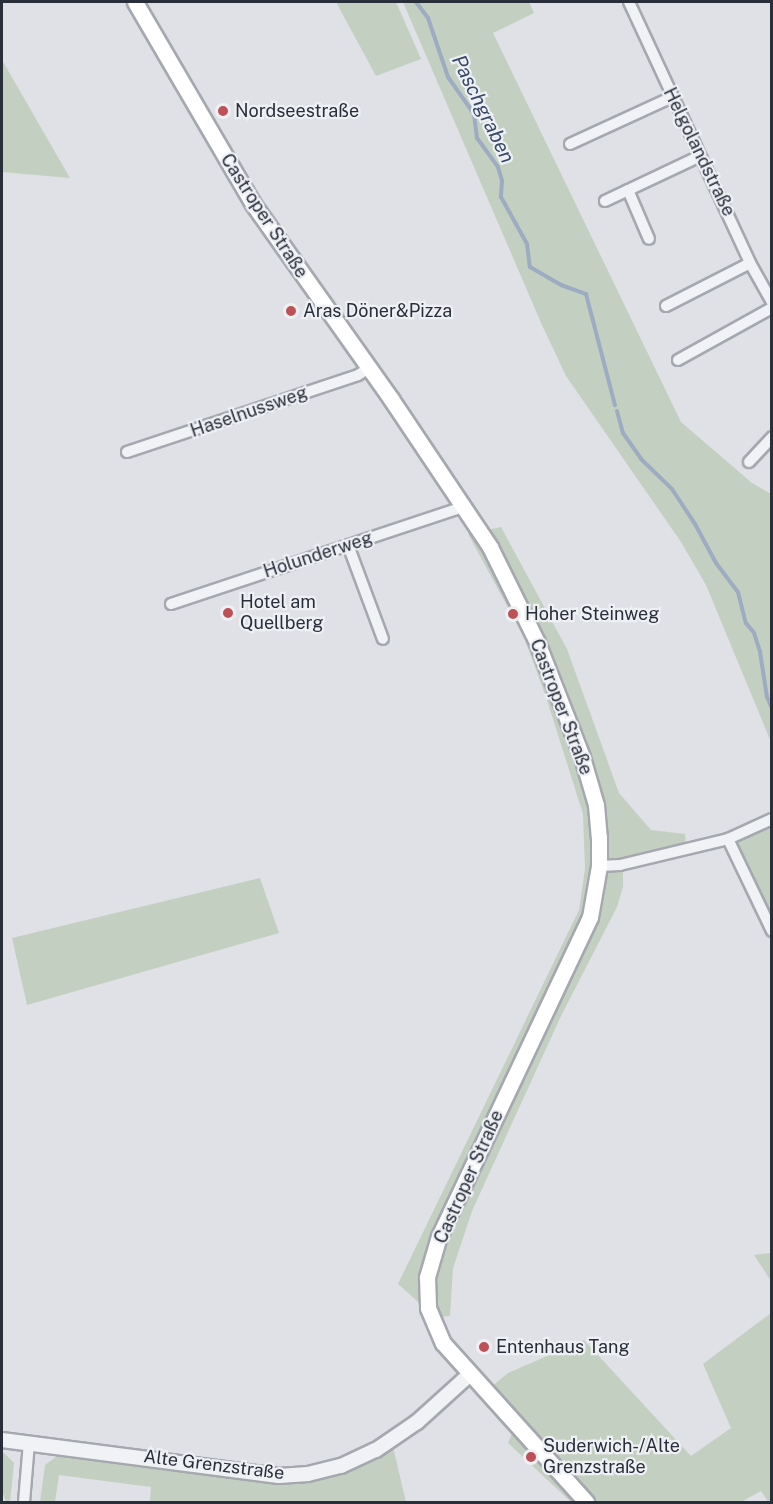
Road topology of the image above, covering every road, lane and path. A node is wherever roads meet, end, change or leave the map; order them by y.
1 (135, 2) edge
2 (629, 2) edge
3 (672, 97) junction
4 (570, 144) dead end
5 (700, 156) junction
6 (628, 190) junction
7 (605, 201) dead end
8 (649, 239) dead end
9 (750, 263) junction
10 (771, 302) edge
11 (666, 306) dead end
12 (771, 308) edge
13 (678, 360) dead end
14 (369, 368) junction
15 (771, 437) edge
16 (127, 452) dead end
17 (749, 462) dead end
18 (465, 506) junction
19 (348, 545) junction
20 (171, 604) dead end
21 (383, 639) dead end
22 (771, 819) edge
23 (728, 839) junction
24 (599, 866) junction
25 (771, 931) edge
26 (469, 1375) junction
27 (2, 1440) edge
28 (29, 1443) junction
29 (24, 1503) edge
30 (586, 1503) edge

1 - 14 main road, Castroper Straße
2 - 3 street, Helgolandstraße
3 - 4 street
3 - 5 street, Helgolandstraße
5 - 6 street
5 - 9 street, Helgolandstraße
6 - 7 street
6 - 8 street
9 - 10 street, Helgolandstraße
9 - 11 street
12 - 13 street
14 - 16 street, Haselnussweg
14 - 18 main road, Castroper Straße
15 - 17 street
18 - 19 street, Holunderweg
18 - 24 main road, Castroper Straße
19 - 20 street, Holunderweg
19 - 21 street
22 - 23 street
23 - 24 street
23 - 25 street
24 - 26 main road, Castroper Straße
26 - 28 street, Alte Grenzstraße
26 - 30 main road, Castroper Straße
27 - 28 street, Alte Grenzstraße
28 - 29 street

